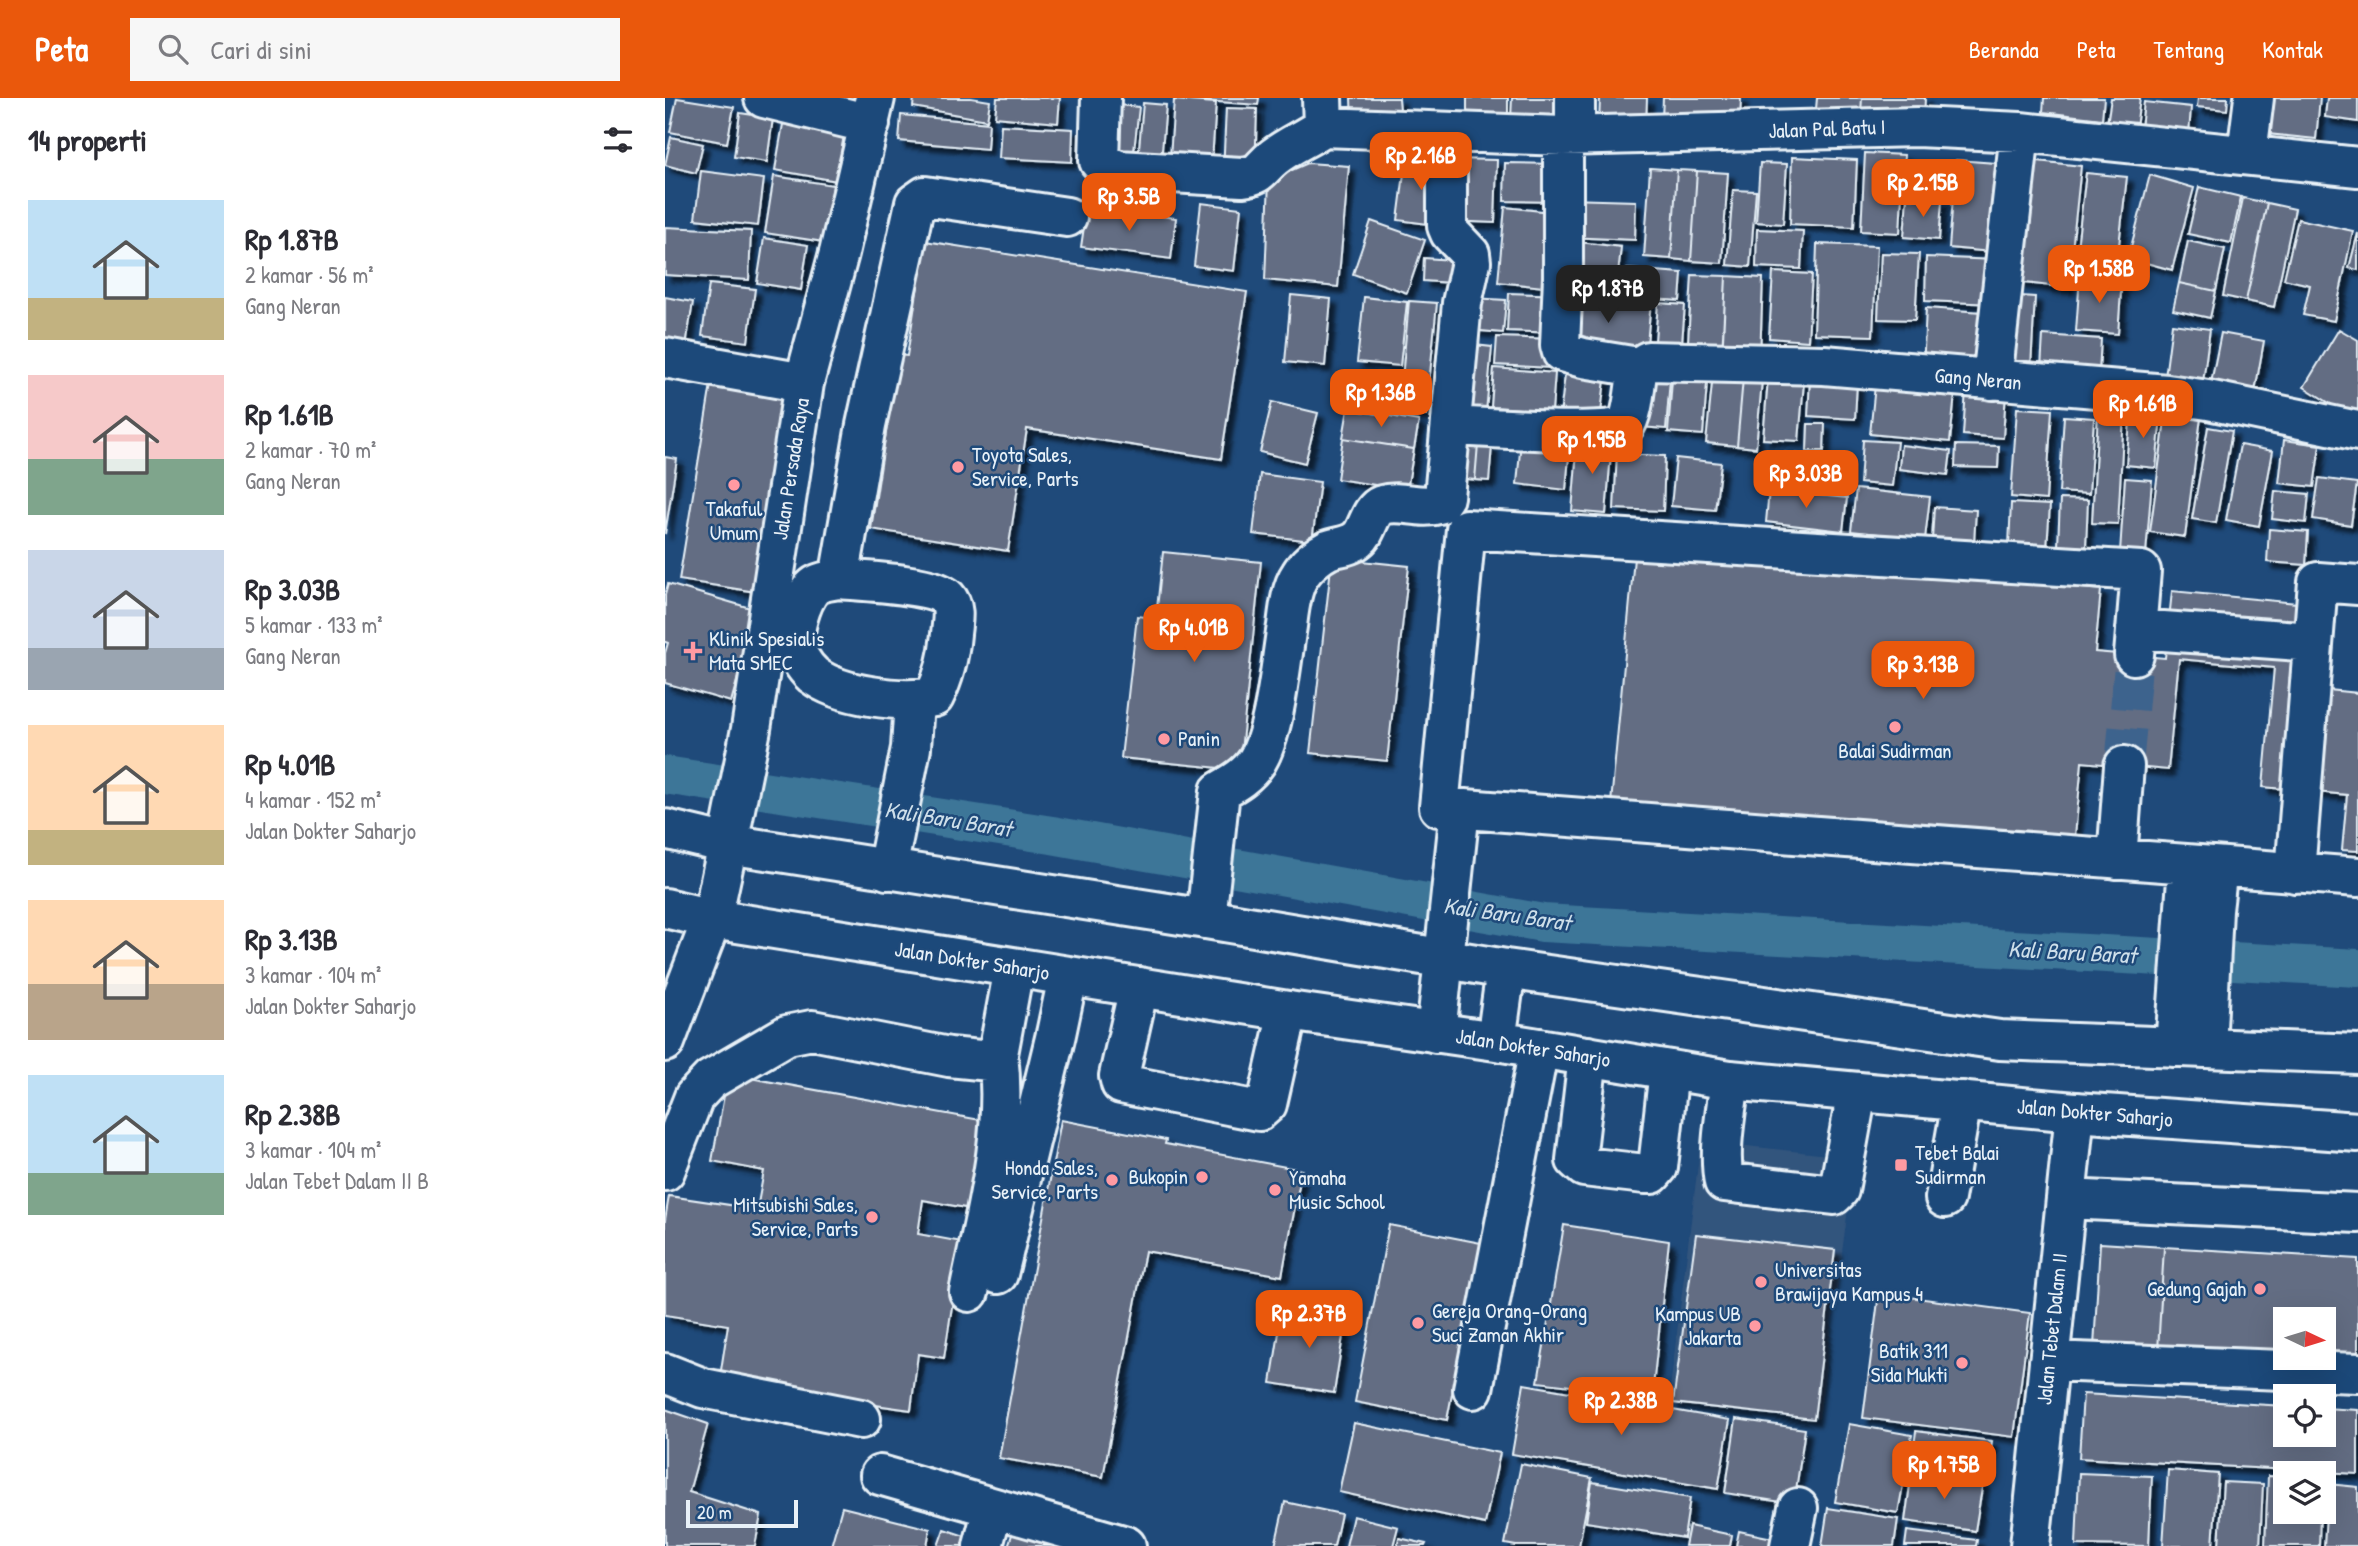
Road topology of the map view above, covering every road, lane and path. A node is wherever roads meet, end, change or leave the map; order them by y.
1 (764, 98) edge
2 (1101, 98) edge
3 (2254, 98) edge
4 (873, 111) edge
5 (1323, 112) edge
6 (1812, 114) edge
7 (1571, 123) edge
8 (1447, 132) junction
9 (2020, 132) junction
10 (2247, 154) junction
11 (2358, 167) edge
12 (1067, 217) dead end
13 (665, 358) edge
14 (1638, 367) junction
15 (1992, 380) junction
16 (804, 383) junction
17 (1451, 426) junction
18 (2358, 430) edge
19 (839, 579) junction
20 (2358, 585) edge
21 (2313, 642) junction
22 (914, 701) junction
23 (2125, 766) tunnel mouth
24 (1458, 826) junction
25 (665, 829) edge
26 (730, 832) junction
27 (2117, 859) junction
28 (2203, 866) junction
29 (887, 870) junction
30 (2295, 873) junction
31 (2358, 877) edge
32 (665, 908) edge
33 (712, 919) junction
34 (1206, 919) junction
35 (1444, 959) junction
36 (1014, 968) junction
37 (1506, 969) junction
38 (1067, 976) junction
39 (1139, 987) junction
40 (1288, 1011) junction
41 (2191, 1031) junction
42 (1436, 1033) junction
43 (1496, 1041) junction
44 (665, 1042) edge
45 (1539, 1048) junction
46 (998, 1054) junction
47 (2358, 1054) edge
48 (1588, 1056) junction
49 (1669, 1070) junction
50 (1730, 1080) junction
51 (1857, 1092) junction
52 (1962, 1101) junction
53 (2075, 1112) junction
54 (2358, 1132) edge
55 (665, 1171) edge
56 (1945, 1198) dead end
57 (2066, 1199) junction
58 (2358, 1213) edge
59 (2049, 1361) junction
60 (665, 1373) edge
61 (2358, 1373) edge
62 (1473, 1389) dead end
63 (861, 1419) dead end
64 (880, 1475) dead end
65 (993, 1508) junction
66 (1798, 1508) dead end
67 (983, 1546) edge
68 (1126, 1546) edge
69 (1790, 1546) edge
70 (2030, 1546) edge

1 - 4 street
2 - 5 street
3 - 10 street
4 - 16 street, Jalan Persada Raya
5 - 8 street, Jalan Pal Batu I
6 - 7 street, Jalan Pal Batu I
6 - 9 street, Jalan Pal Batu I
7 - 8 street, Jalan Pal Batu I
7 - 14 street, Gang Neran
8 - 17 street
9 - 10 street, Jalan Pal Batu I
9 - 15 street
10 - 11 street, Jalan Pal Batu I
12 - 19 street
13 - 16 street
14 - 15 street, Gang Neran
14 - 17 street
15 - 18 street, Gang Neran
16 - 26 street, Jalan Persada Raya
17 - 34 street
19 - 22 street
19 - 22 street
20 - 21 street
21 - 24 street
21 - 30 street
22 - 29 street
23 - 27 street
24 - 27 street
24 - 35 street
25 - 26 street
26 - 29 street
26 - 33 street, Jalan Persada Raya
27 - 28 street
28 - 30 street
28 - 41 street
29 - 34 street
30 - 31 street
32 - 33 street, Jalan Dokter Saharjo
33 - 36 street, Jalan Dokter Saharjo
33 - 44 street, Jalan Persada Raya
34 - 35 street
35 - 37 street
35 - 42 street
36 - 38 street, Jalan Dokter Saharjo
36 - 46 street
37 - 41 street
37 - 43 street
38 - 39 street, Jalan Dokter Saharjo
38 - 46 street
39 - 40 street, Jalan Dokter Saharjo
39 - 40 street
40 - 42 street, Jalan Dokter Saharjo
41 - 47 street
42 - 43 street, Jalan Dokter Saharjo
43 - 45 street, Jalan Dokter Saharjo
45 - 48 street, Jalan Dokter Saharjo
45 - 62 street
46 - 55 street
48 - 49 street, Jalan Dokter Saharjo
48 - 49 street
49 - 50 street, Jalan Dokter Saharjo
50 - 51 street, Jalan Dokter Saharjo
50 - 51 street
51 - 52 street, Jalan Dokter Saharjo
52 - 53 street, Jalan Dokter Saharjo
52 - 56 street
53 - 54 street, Jalan Dokter Saharjo
53 - 57 street, Jalan Tebet Dalam II
57 - 58 street
57 - 59 street, Jalan Tebet Dalam II
59 - 61 street
59 - 70 street, Jalan Tebet Dalam II
60 - 63 street
64 - 65 street
65 - 67 street
65 - 68 street
66 - 69 street

